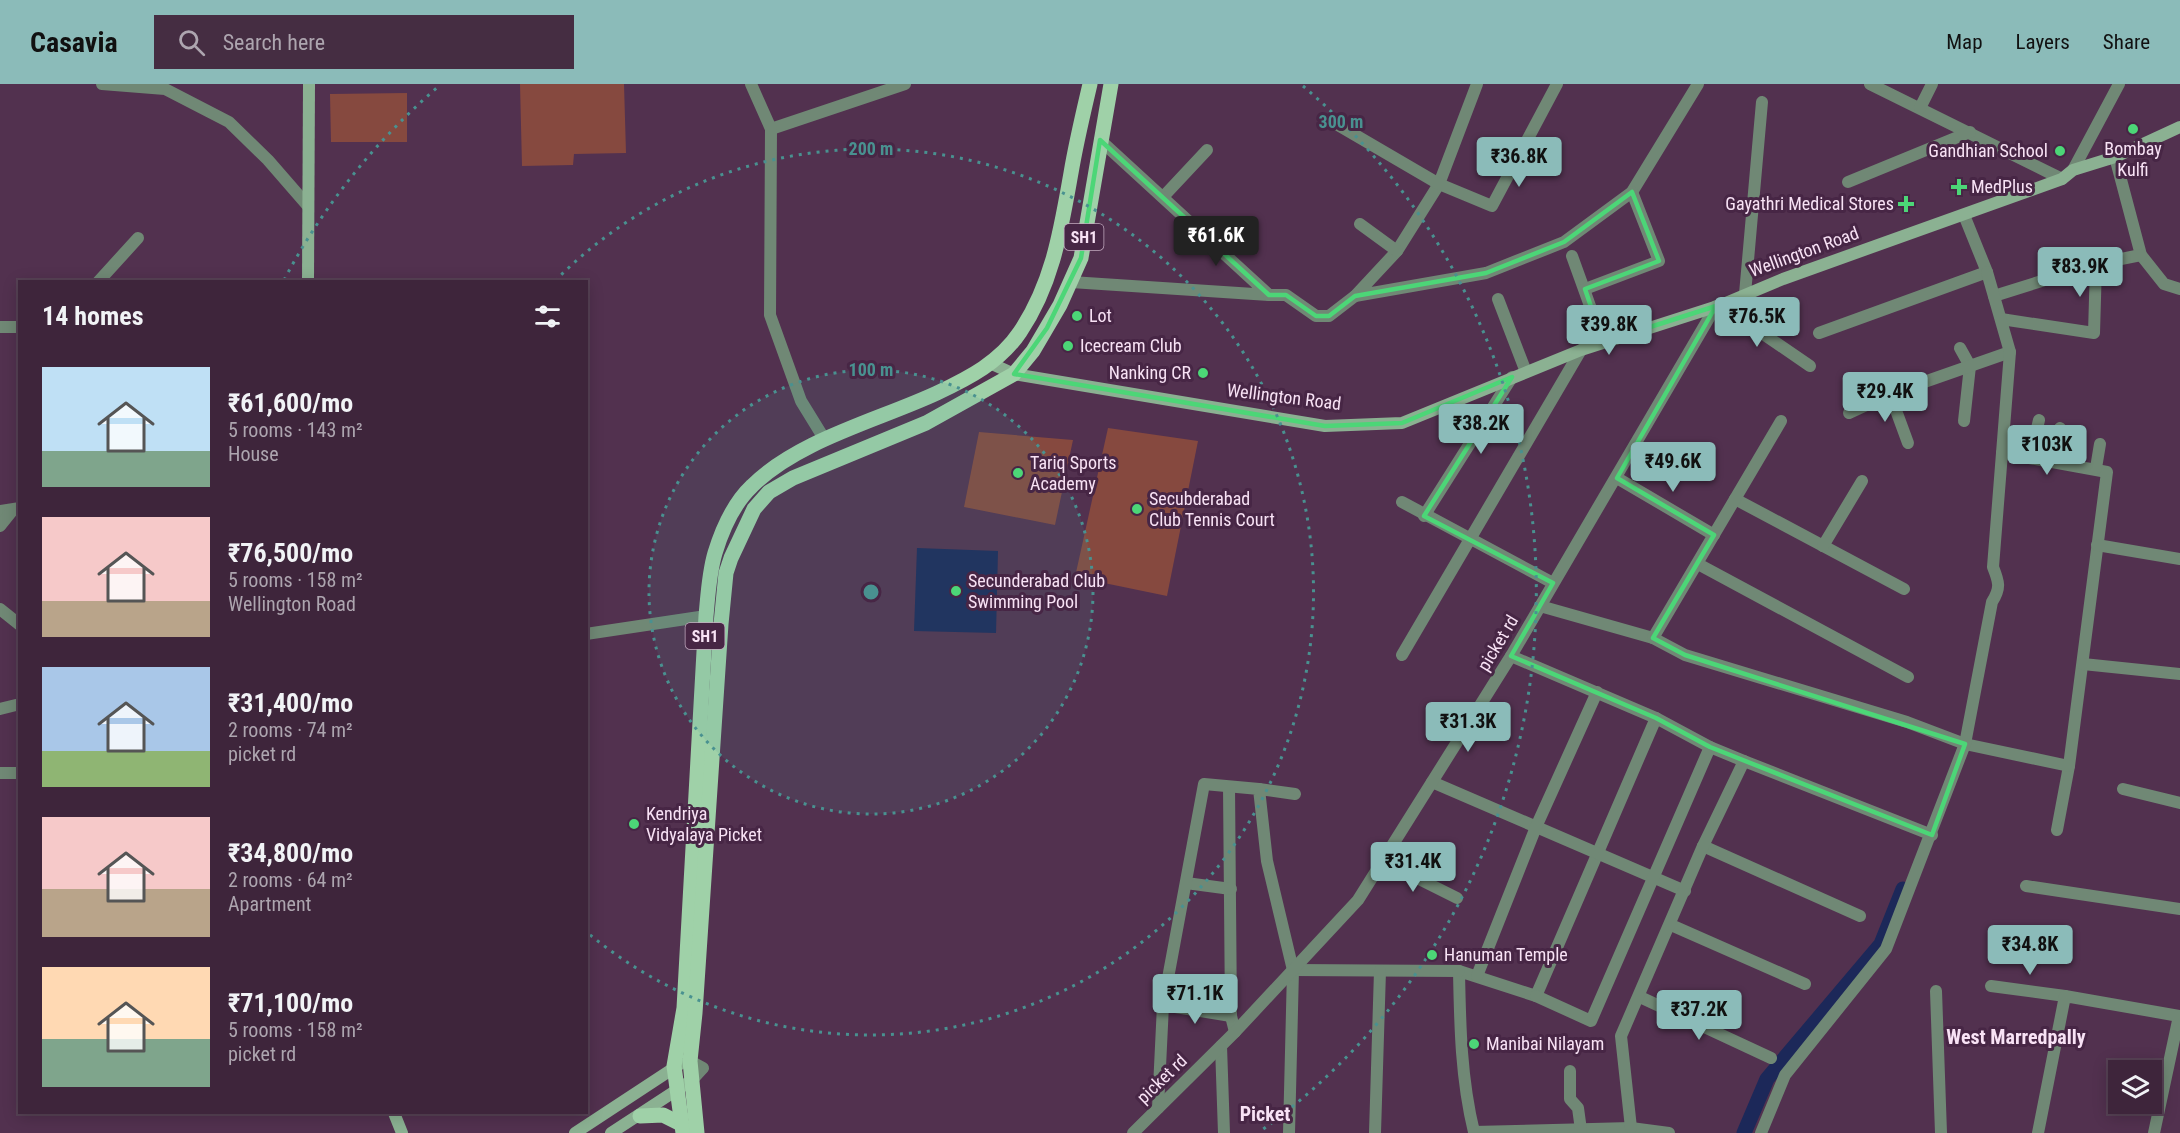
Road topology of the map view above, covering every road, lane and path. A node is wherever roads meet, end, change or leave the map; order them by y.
1 (102, 84) edge
2 (309, 84) edge
3 (752, 84) edge
4 (905, 84) edge
5 (1090, 84) edge
6 (1111, 84) edge
7 (1477, 84) edge
8 (1557, 84) edge
9 (1698, 84) edge
10 (1870, 84) edge
11 (1932, 84) edge
12 (2116, 85) edge
13 (165, 86) edge
14 (1762, 102) dead end
15 (1920, 108) junction
16 (1338, 126) dead end
17 (2180, 127) edge
18 (771, 129) junction
19 (1970, 132) junction
20 (1100, 140) junction
21 (1207, 150) dead end
22 (2115, 156) junction
23 (2073, 170) junction
24 (2062, 179) junction
25 (1848, 182) dead end
26 (1439, 184) junction
27 (1632, 192) junction
28 (1163, 197) junction
29 (308, 206) junction
30 (1964, 216) junction
31 (1360, 224) dead end
32 (138, 238) dead end
33 (1397, 252) junction
34 (2141, 255) junction
35 (1572, 256) dead end
36 (2096, 264) junction
37 (1988, 272) junction
38 (100, 280) edge
39 (308, 280) edge
40 (1071, 282) junction
41 (1586, 289) junction
42 (2180, 290) edge
43 (1745, 294) junction
44 (1269, 295) junction
45 (1355, 296) junction
46 (1994, 296) junction
47 (1498, 299) dead end
48 (1719, 306) junction
49 (2001, 320) junction
50 (0, 327) edge
51 (18, 327) edge
52 (1819, 333) dead end
53 (1603, 342) junction
54 (1959, 348) dead end
55 (1581, 350) junction
56 (2010, 352) junction
57 (992, 363) junction
58 (1810, 366) dead end
59 (1970, 366) junction
60 (1526, 372) junction
61 (1014, 374) junction
62 (1512, 377) junction
63 (1890, 394) junction
64 (1849, 413) dead end
65 (2039, 420) dead end
66 (1780, 421) dead end
67 (1964, 421) dead end
68 (2060, 428) dead end
69 (825, 440) junction
70 (1908, 443) dead end
71 (2100, 444) dead end
72 (2002, 453) junction
73 (2030, 458) junction
74 (2052, 462) junction
75 (2096, 468) junction
76 (1617, 478) junction
77 (1862, 481) dead end
78 (1735, 500) junction
79 (1402, 502) dead end
80 (11, 510) edge
81 (1424, 516) junction
82 (0, 526) edge
83 (1714, 535) junction
84 (1469, 540) junction
85 (2097, 545) junction
86 (1822, 546) junction
87 (2180, 559) edge
88 (1698, 564) junction
89 (1553, 583) junction
90 (1904, 589) dead end
91 (1540, 606) junction
92 (0, 609) edge
93 (706, 616) junction
94 (18, 623) edge
95 (588, 634) edge
96 (1653, 638) junction
97 (1402, 655) dead end
98 (1511, 656) junction
99 (2083, 664) junction
100 (2180, 674) edge
101 (1908, 677) dead end
102 (1597, 692) junction
103 (18, 704) edge
104 (0, 709) edge
105 (1656, 718) junction
106 (1965, 744) junction
107 (1710, 747) junction
108 (1744, 761) junction
109 (2068, 771) junction
110 (0, 773) edge
111 (18, 773) edge
112 (1432, 782) junction
113 (1229, 787) junction
114 (1259, 789) junction
115 (2123, 789) dead end
116 (1295, 794) dead end
117 (2180, 803) edge
118 (1536, 827) junction
119 (2057, 830) dead end
120 (1926, 832) junction
121 (1703, 846) junction
122 (1596, 853) junction
123 (1383, 861) junction
124 (1653, 878) junction
125 (1186, 883) junction
126 (2026, 886) dead end
127 (1231, 889) junction
128 (1685, 891) junction
129 (1457, 898) dead end
130 (2180, 909) edge
131 (1860, 915) dead end
132 (1671, 925) junction
133 (1293, 970) junction
134 (1380, 970) junction
135 (1459, 972) junction
136 (1477, 976) junction
137 (1805, 984) dead end
138 (1991, 986) dead end
139 (1936, 991) dead end
140 (1536, 996) junction
141 (2065, 996) junction
142 (1640, 997) junction
143 (1163, 1005) junction
144 (2180, 1015) edge
145 (1231, 1016) junction
146 (1235, 1032) junction
147 (1221, 1046) junction
148 (1771, 1058) dead end
149 (690, 1061) junction
150 (674, 1066) junction
151 (1570, 1071) dead end
152 (692, 1080) junction
153 (676, 1089) junction
154 (1158, 1108) junction
155 (394, 1114) edge
156 (640, 1116) junction
157 (1631, 1128) junction
158 (682, 1129) edge
159 (1581, 1130) junction
160 (402, 1133) edge
161 (575, 1133) edge
162 (611, 1133) edge
163 (697, 1133) edge
164 (1132, 1133) edge
165 (1224, 1133) edge
166 (1289, 1133) edge
167 (1374, 1133) edge
168 (1473, 1133) edge
169 (1669, 1133) edge
170 (1761, 1133) edge
171 (1941, 1133) edge
172 (2038, 1133) edge
173 (2154, 1133) edge

1 - 13 street
2 - 29 main road
3 - 18 street
4 - 18 street
5 - 57 main road, SH1
6 - 20 main road, SH1
7 - 26 street
8 - 26 street
9 - 27 street
10 - 15 street
11 - 15 street
12 - 23 street
13 - 29 street
14 - 43 street
15 - 19 street
16 - 26 street
17 - 22 main road, Wellington Road
18 - 69 street
19 - 24 street
19 - 25 street
20 - 28 street
20 - 40 main road, SH1
21 - 28 street
22 - 23 main road, Wellington Road
22 - 34 street
23 - 24 main road, Wellington Road
24 - 30 main road, Wellington Road
26 - 33 street
27 - 41 street
27 - 45 street
28 - 44 street
29 - 39 main road
30 - 37 street
30 - 43 main road, Wellington Road
31 - 33 street
32 - 38 street
33 - 45 street
34 - 36 street
34 - 42 street
35 - 41 street
36 - 46 street
36 - 49 street
37 - 46 street
37 - 52 street
40 - 44 street
40 - 61 main road, SH1
41 - 53 street
43 - 48 main road, Wellington Road
44 - 45 street
46 - 49 street
47 - 60 street
48 - 53 main road, Wellington Road
48 - 58 street
48 - 76 street, picket rd
49 - 56 street
50 - 51 street
53 - 55 main road, Wellington Road
54 - 59 street
55 - 60 main road, Wellington Road
55 - 84 street
56 - 59 street
56 - 72 street
57 - 61 main road, Wellington Road
57 - 69 main road, SH1
59 - 63 street
59 - 67 street
60 - 62 main road, Wellington Road
61 - 62 main road, Wellington Road
61 - 149 main road, SH1
62 - 81 street
63 - 64 street
63 - 70 street
65 - 73 street
66 - 78 street
68 - 74 street
69 - 93 main road, SH1
71 - 75 street
72 - 73 street
72 - 106 street
73 - 74 street
74 - 75 street
75 - 85 street
76 - 83 street
76 - 89 street, picket rd
77 - 86 street
78 - 83 street
78 - 86 street
79 - 81 street
80 - 82 street
81 - 84 street
83 - 88 street
84 - 89 street
84 - 97 street
85 - 87 street
85 - 99 street
86 - 90 street
88 - 96 street
88 - 101 street
89 - 91 street, picket rd
91 - 96 street
91 - 98 street, picket rd
92 - 94 street
93 - 95 street
93 - 150 main road, SH1
96 - 106 street
98 - 102 street
98 - 112 street, picket rd
99 - 100 street
99 - 109 street
102 - 105 street
102 - 118 street
103 - 104 street
105 - 107 street
105 - 122 street
106 - 109 street
106 - 120 street
107 - 108 street
107 - 124 street
108 - 120 street
108 - 121 street
109 - 119 street
110 - 111 street
112 - 118 street
112 - 123 street, picket rd
113 - 114 street
113 - 125 street
113 - 127 street
114 - 116 street
114 - 133 street
115 - 117 street
118 - 122 street
118 - 136 street
120 - 170 street
121 - 128 street
121 - 131 street
122 - 124 street
122 - 140 street
123 - 129 street
123 - 133 street, picket rd
124 - 128 street
124 - 140 street
125 - 127 street
125 - 143 street
126 - 130 street
127 - 145 street
128 - 132 street
132 - 137 street
132 - 142 street
133 - 134 street
133 - 146 street, picket rd
133 - 166 street
134 - 135 street
134 - 167 street
135 - 136 street
135 - 168 street
136 - 140 street
138 - 141 street
139 - 171 street
141 - 144 street
141 - 172 street
142 - 148 street
142 - 157 street
143 - 145 street
143 - 154 street
144 - 173 street
145 - 146 street
146 - 147 street, picket rd
147 - 154 street, picket rd
147 - 165 street
149 - 150 main road
149 - 152 main road, SH1
150 - 153 main road, SH1
150 - 161 main road
151 - 159 street
152 - 153 main road
152 - 163 main road, SH1
153 - 156 main road
153 - 158 main road, SH1
154 - 164 street, picket rd
155 - 160 main road
156 - 158 main road
156 - 162 main road
157 - 159 street
157 - 169 street
159 - 168 street

